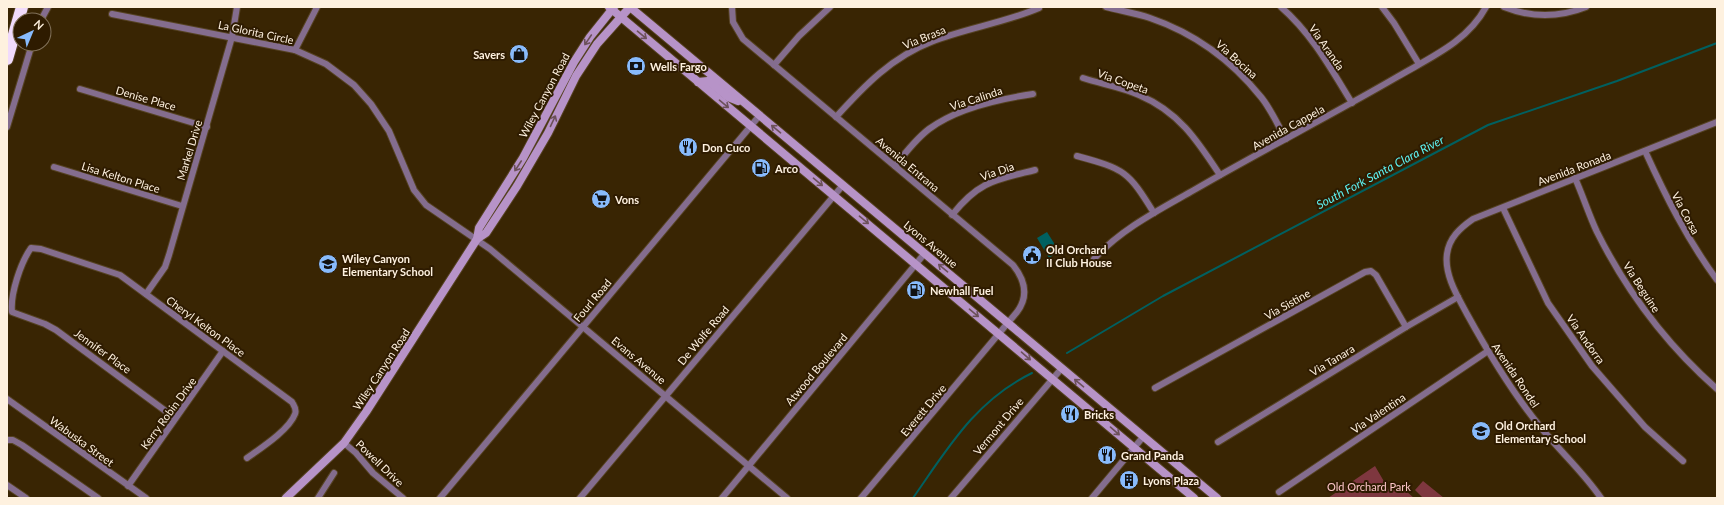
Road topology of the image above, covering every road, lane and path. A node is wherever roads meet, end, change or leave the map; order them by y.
1 (22, 7) edge
2 (237, 7) edge
3 (317, 7) edge
4 (630, 7) edge
5 (732, 7) edge
6 (830, 7) edge
7 (1106, 7) edge
8 (1281, 7) edge
9 (1382, 7) edge
10 (1486, 7) edge
11 (1504, 7) edge
12 (1586, 7) edge
13 (612, 8) edge
14 (1039, 8) dead end
15 (112, 14) dead end
16 (621, 17) junction
17 (232, 37) junction
18 (295, 50) junction
19 (30, 52) edge
20 (7, 59) edge
21 (1419, 64) junction
22 (774, 65) junction
23 (1083, 78) dead end
24 (698, 82) junction
25 (80, 89) dead end
26 (1033, 94) dead end
27 (1352, 103) junction
28 (747, 104) junction
29 (760, 115) junction
30 (836, 117) junction
31 (1717, 123) edge
32 (751, 126) junction
33 (7, 127) edge
34 (207, 127) junction
35 (1286, 139) junction
36 (529, 146) junction
37 (538, 150) junction
38 (1645, 151) junction
39 (1077, 156) dead end
40 (895, 166) junction
41 (54, 167) dead end
42 (1035, 170) dead end
43 (1220, 175) junction
44 (1575, 178) junction
45 (842, 185) junction
46 (501, 192) junction
47 (834, 195) junction
48 (510, 197) junction
49 (182, 206) junction
50 (1503, 208) junction
51 (490, 209) junction
52 (1154, 213) junction
53 (498, 215) junction
54 (952, 215) junction
55 (477, 239) junction
56 (1449, 246) joint
57 (925, 253) junction
58 (1094, 259) dead end
59 (916, 264) junction
60 (1717, 280) edge
61 (146, 294) junction
62 (1458, 297) junction
63 (12, 312) joint
64 (1008, 323) junction
65 (583, 326) junction
66 (1406, 327) junction
67 (999, 334) junction
68 (223, 351) junction
69 (1488, 351) junction
70 (1062, 368) junction
71 (1052, 379) junction
72 (1155, 388) dead end
73 (1717, 389) edge
74 (665, 396) junction
75 (7, 399) edge
76 (175, 418) junction
77 (1143, 437) junction
78 (7, 440) edge
79 (1218, 442) dead end
80 (344, 443) junction
81 (1134, 448) junction
82 (247, 458) dead end
83 (1683, 461) dead end
84 (749, 466) junction
85 (334, 474) dead end
86 (7, 485) edge
87 (128, 486) junction
88 (1279, 492) dead end
89 (26, 498) edge
90 (98, 498) edge
91 (146, 498) edge
92 (286, 498) edge
93 (318, 498) edge
94 (403, 498) edge
95 (440, 498) edge
96 (580, 498) edge
97 (722, 498) edge
98 (787, 498) edge
99 (861, 498) edge
100 (951, 498) edge
101 (1092, 498) edge
102 (1194, 498) edge
103 (1217, 498) edge
104 (1602, 498) edge

1 - 20 highway
2 - 17 street, Markel Drive
3 - 18 street
4 - 16 main road, Wiley Canyon Road
4 - 28 main road, Lyons Avenue
5 - 22 street, Avenida Entrana
6 - 22 street
7 - 35 street, Via Bocina
8 - 27 street, Via Aranda
9 - 21 street
10 - 21 street, Avenida Cappela
11 - 12 street
13 - 16 main road
13 -> 36 main road, Wiley Canyon Road
14 - 30 street, Via Brasa
15 - 17 street, La Glorita Circle
16 -> 24 main road
37 -> 16 main road, Wiley Canyon Road
17 - 18 street, La Glorita Circle
17 - 34 street, Markel Drive
18 - 55 street, La Glorita Circle
19 - 33 street
21 - 27 street, Avenida Cappela
22 - 30 street, Avenida Entrana
23 - 43 street, Via Copeta
24 - 28 main road
24 -> 32 main road
25 - 34 street, Denise Place
26 - 40 street, Via Calinda
27 - 35 street, Avenida Cappela
28 - 29 main road, Lyons Avenue
29 - 32 street, Fourl Road
45 -> 29 main road, Lyons Avenue
30 - 40 street, Avenida Entrana
31 - 38 street, Avenida Ronada
32 -> 47 main road
32 - 65 street, Fourl Road
34 - 49 street, Markel Drive
35 - 43 street, Avenida Cappela
36 - 37 main road
36 -> 46 main road, Wiley Canyon Road
37 - 48 main road, Wiley Canyon Road
38 - 44 street, Avenida Ronada
38 - 60 street, Via Corsa
39 - 52 street
40 - 54 street, Avenida Entrana
41 - 49 street, Lisa Kelton Place
42 - 54 street, Via Dia
43 - 52 street, Avenida Cappela
44 - 50 street, Avenida Ronada
44 - 73 street, Via Beguine
45 - 47 street, De Wolfe Road
45 - 57 main road, Lyons Avenue
46 - 48 main road
46 - 51 main road, Wiley Canyon Road
47 -> 59 main road
47 - 74 street, De Wolfe Road
48 - 53 main road, Wiley Canyon Road
49 - 61 street, Markel Drive
50 - 56 street, Avenida Ronada
50 - 83 street, Via Andorra
51 - 53 main road
51 - 55 main road, Wiley Canyon Road
52 - 58 street, Avenida Cappela
53 - 55 main road, Wiley Canyon Road
54 - 64 street, Avenida Entrana
55 - 65 street, Evans Avenue
55 - 80 main road, Wiley Canyon Road
56 - 62 street, Avenida Rondel
57 - 59 street, Atwood Boulevard
64 -> 57 main road, Lyons Avenue
59 -> 67 main road
59 - 84 street, Atwood Boulevard
61 - 63 street, Cheryl Kelton Place
61 - 68 street, Cheryl Kelton Place
62 - 66 street, Via Tanara
62 - 69 street, Avenida Rondel
63 - 76 street, Jennifer Place
64 - 67 street, Avenida Entrana
64 - 70 main road, Lyons Avenue
65 - 74 street, Evans Avenue
65 - 95 street, Fourl Road
66 - 72 street, Via Sistine
66 - 79 street, Via Tanara
67 -> 71 main road
67 - 99 street, Everett Drive
68 - 76 street, Kerry Robin Drive
68 - 82 street, Cheryl Kelton Place
69 - 88 street, Via Valentina
69 - 104 street, Avenida Rondel
70 - 71 street, Vermont Drive
77 -> 70 main road, Lyons Avenue
71 -> 81 main road
71 - 100 street, Vermont Drive
74 - 84 street, Evans Avenue
74 - 96 street, De Wolfe Road
75 - 87 street, Wabuska Street
76 - 87 street, Kerry Robin Drive
77 - 81 street
77 - 103 main road, Lyons Avenue
78 - 90 street
80 - 92 main road, Wiley Canyon Road
80 - 94 street, Powell Drive
81 - 101 street
81 - 102 main road
84 - 97 street, Atwood Boulevard
84 - 98 street, Evans Avenue
85 - 93 street
86 - 89 street
87 - 91 street, Wabuska Street

